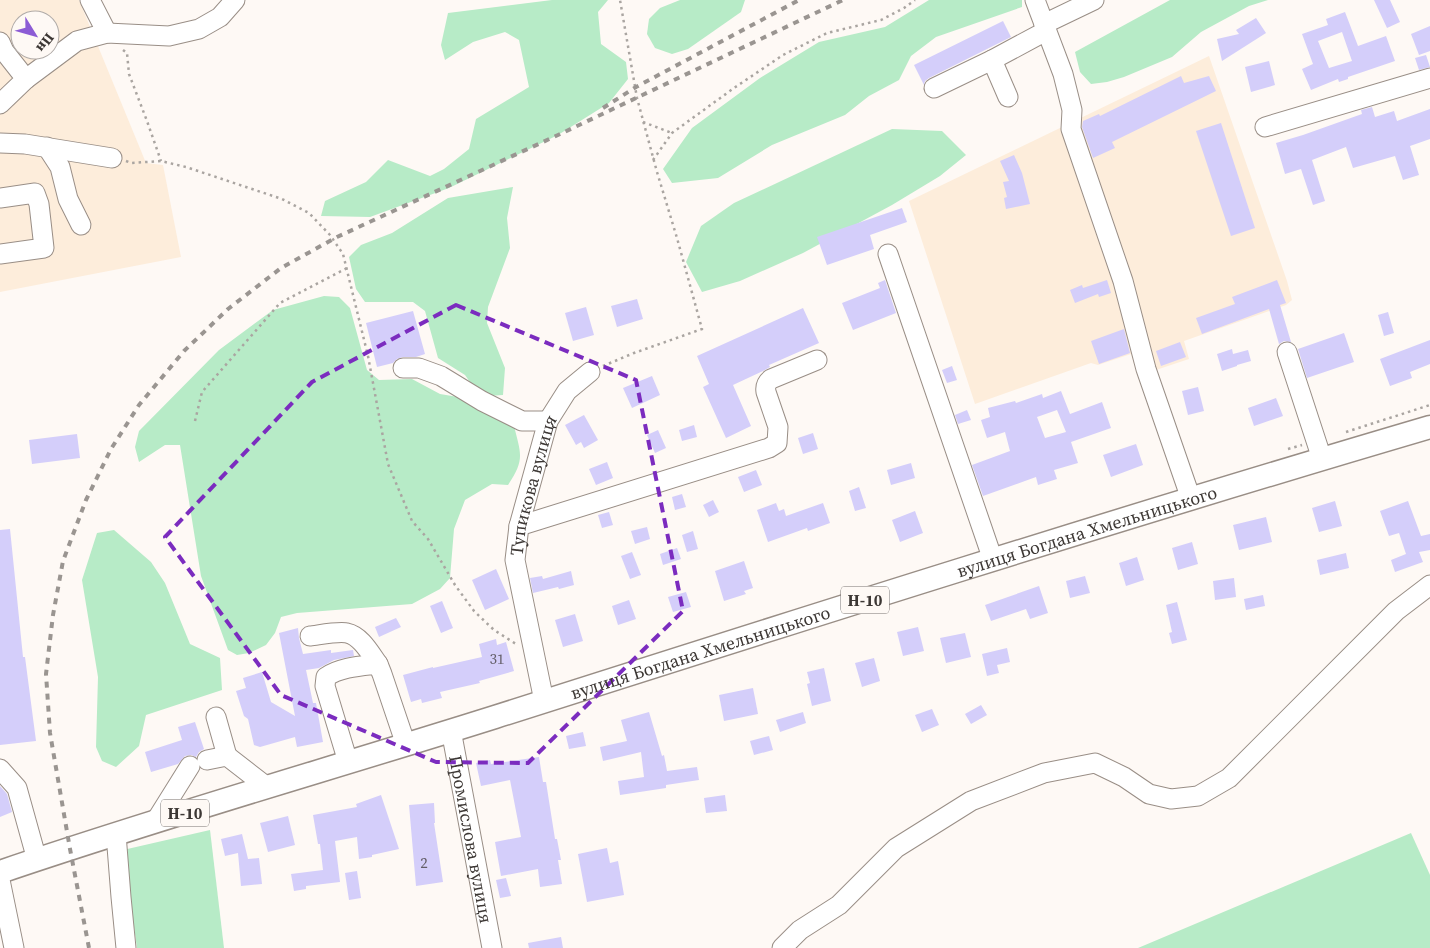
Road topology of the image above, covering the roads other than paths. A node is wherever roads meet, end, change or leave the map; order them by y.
1 (90, 0) edge
2 (236, 0) edge
3 (1034, 0) edge
4 (1094, 0) edge
5 (1045, 28) junction
6 (106, 33) junction
7 (0, 42) edge
8 (992, 60) junction
9 (1430, 78) edge
10 (26, 79) junction
11 (934, 88) dead end
12 (1008, 97) dead end
13 (0, 104) edge
14 (1265, 127) dead end
15 (0, 143) edge
16 (47, 147) junction
17 (112, 158) road end
18 (0, 198) edge
19 (81, 225) dead end
20 (0, 254) edge
21 (888, 254) dead end
22 (1287, 352) dead end
23 (816, 360) dead end
24 (403, 368) dead end
25 (590, 372) road end
26 (548, 421) junction
27 (1430, 427) edge
28 (1322, 459) junction
29 (1191, 499) junction
30 (519, 526) junction
31 (993, 560) junction
32 (1430, 585) edge
33 (310, 636) dead end
34 (378, 664) junction
35 (544, 701) junction
36 (216, 717) dead end
37 (451, 730) junction
38 (406, 744) junction
39 (227, 756) junction
40 (348, 762) junction
41 (0, 769) edge
42 (267, 787) junction
43 (155, 822) junction
44 (116, 834) junction
45 (37, 860) junction
46 (0, 872) edge
47 (0, 880) edge
48 (14, 948) edge
49 (126, 948) edge
50 (492, 948) edge
51 (782, 948) edge

1 - 6 street
2 - 6 street
3 - 5 street
4 - 5 street
5 - 8 street
5 - 29 street
6 - 10 street
7 - 10 street
8 - 11 street
8 - 12 street
9 - 14 street
10 - 13 street
15 - 16 street
16 - 17 street
16 - 19 street
18 - 20 street
21 - 31 street
22 - 28 street
23 - 30 street
24 - 26 street
25 - 26 street, Тупикова вулиця
26 - 30 street, Тупикова вулиця
27 - 28 main road, вулиця Богдана Хмельницького / Н-10
28 - 29 main road, вулиця Богдана Хмельницького / Н-10
29 - 31 main road, вулиця Богдана Хмельницького / Н-10
30 - 35 street, Тупикова вулиця
31 - 35 main road, вулиця Богдана Хмельницького / Н-10
32 - 51 street
33 - 34 street
34 - 38 street
34 - 40 street
35 - 37 main road, вулиця Богдана Хмельницького / Н-10
36 - 39 street
37 - 38 main road, вулиця Богдана Хмельницького / Н-10
37 - 50 street, Промислова вулиця
38 - 40 main road, вулиця Богдана Хмельницького / Н-10
39 - 42 street
39 - 43 street
40 - 42 main road, вулиця Богдана Хмельницького / Н-10
41 - 45 street
42 - 43 main road, вулиця Богдана Хмельницького / Н-10
43 - 44 main road, вулиця Богдана Хмельницького / Н-10
44 - 45 main road, вулиця Богдана Хмельницького / Н-10
44 - 49 street
45 - 46 main road, вулиця Богдана Хмельницького / Н-10
47 - 48 street

